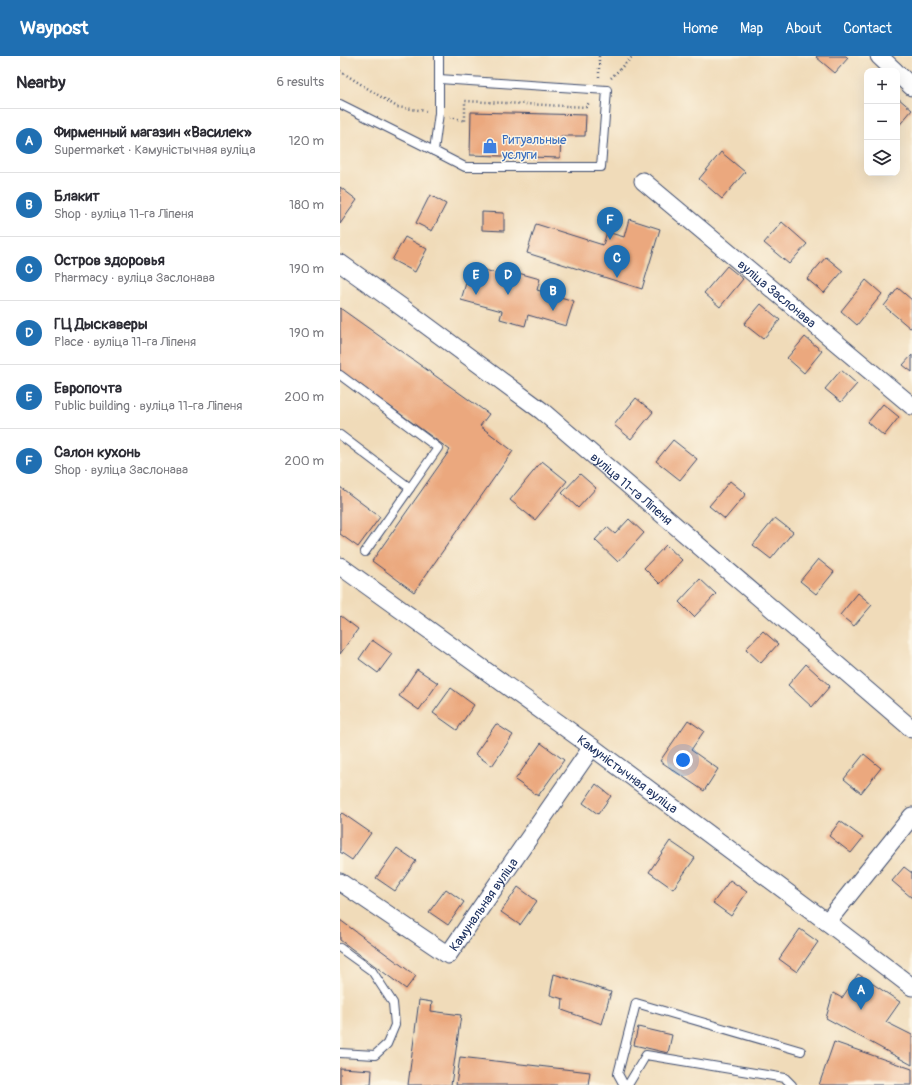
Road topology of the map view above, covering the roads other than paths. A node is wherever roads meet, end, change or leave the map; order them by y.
1 (439, 56) edge
2 (879, 56) edge
3 (892, 68) edge
4 (900, 76) edge
5 (439, 79) junction
6 (912, 87) edge
7 (340, 104) edge
8 (434, 152) junction
9 (643, 181) dead end
10 (340, 263) edge
11 (340, 375) edge
12 (912, 406) edge
13 (340, 435) edge
14 (410, 488) junction
15 (365, 552) dead end
16 (340, 566) edge
17 (912, 729) edge
18 (592, 747) junction
19 (912, 816) edge
20 (340, 882) edge
21 (827, 922) junction
22 (340, 948) edge
23 (912, 987) edge
24 (801, 1051) dead end
25 (340, 1053) edge
26 (624, 1085) edge
27 (628, 1085) edge
28 (792, 1085) edge

1 - 5 lane
2 - 3 street
4 - 6 street
5 - 8 lane
5 - 8 lane
7 - 8 lane
9 - 12 street, вуліца Заслонава
10 - 17 street, вуліца 11-га Ліпеня
11 - 14 lane
13 - 14 lane
14 - 15 lane
16 - 18 street, Камуністычная вуліца
18 - 20 street, Камунальная вуліца
18 - 21 street, Камуністычная вуліца
19 - 21 street
21 - 23 street, Камуністычная вуліца
22 - 25 lane
24 - 26 lane
27 - 28 lane

